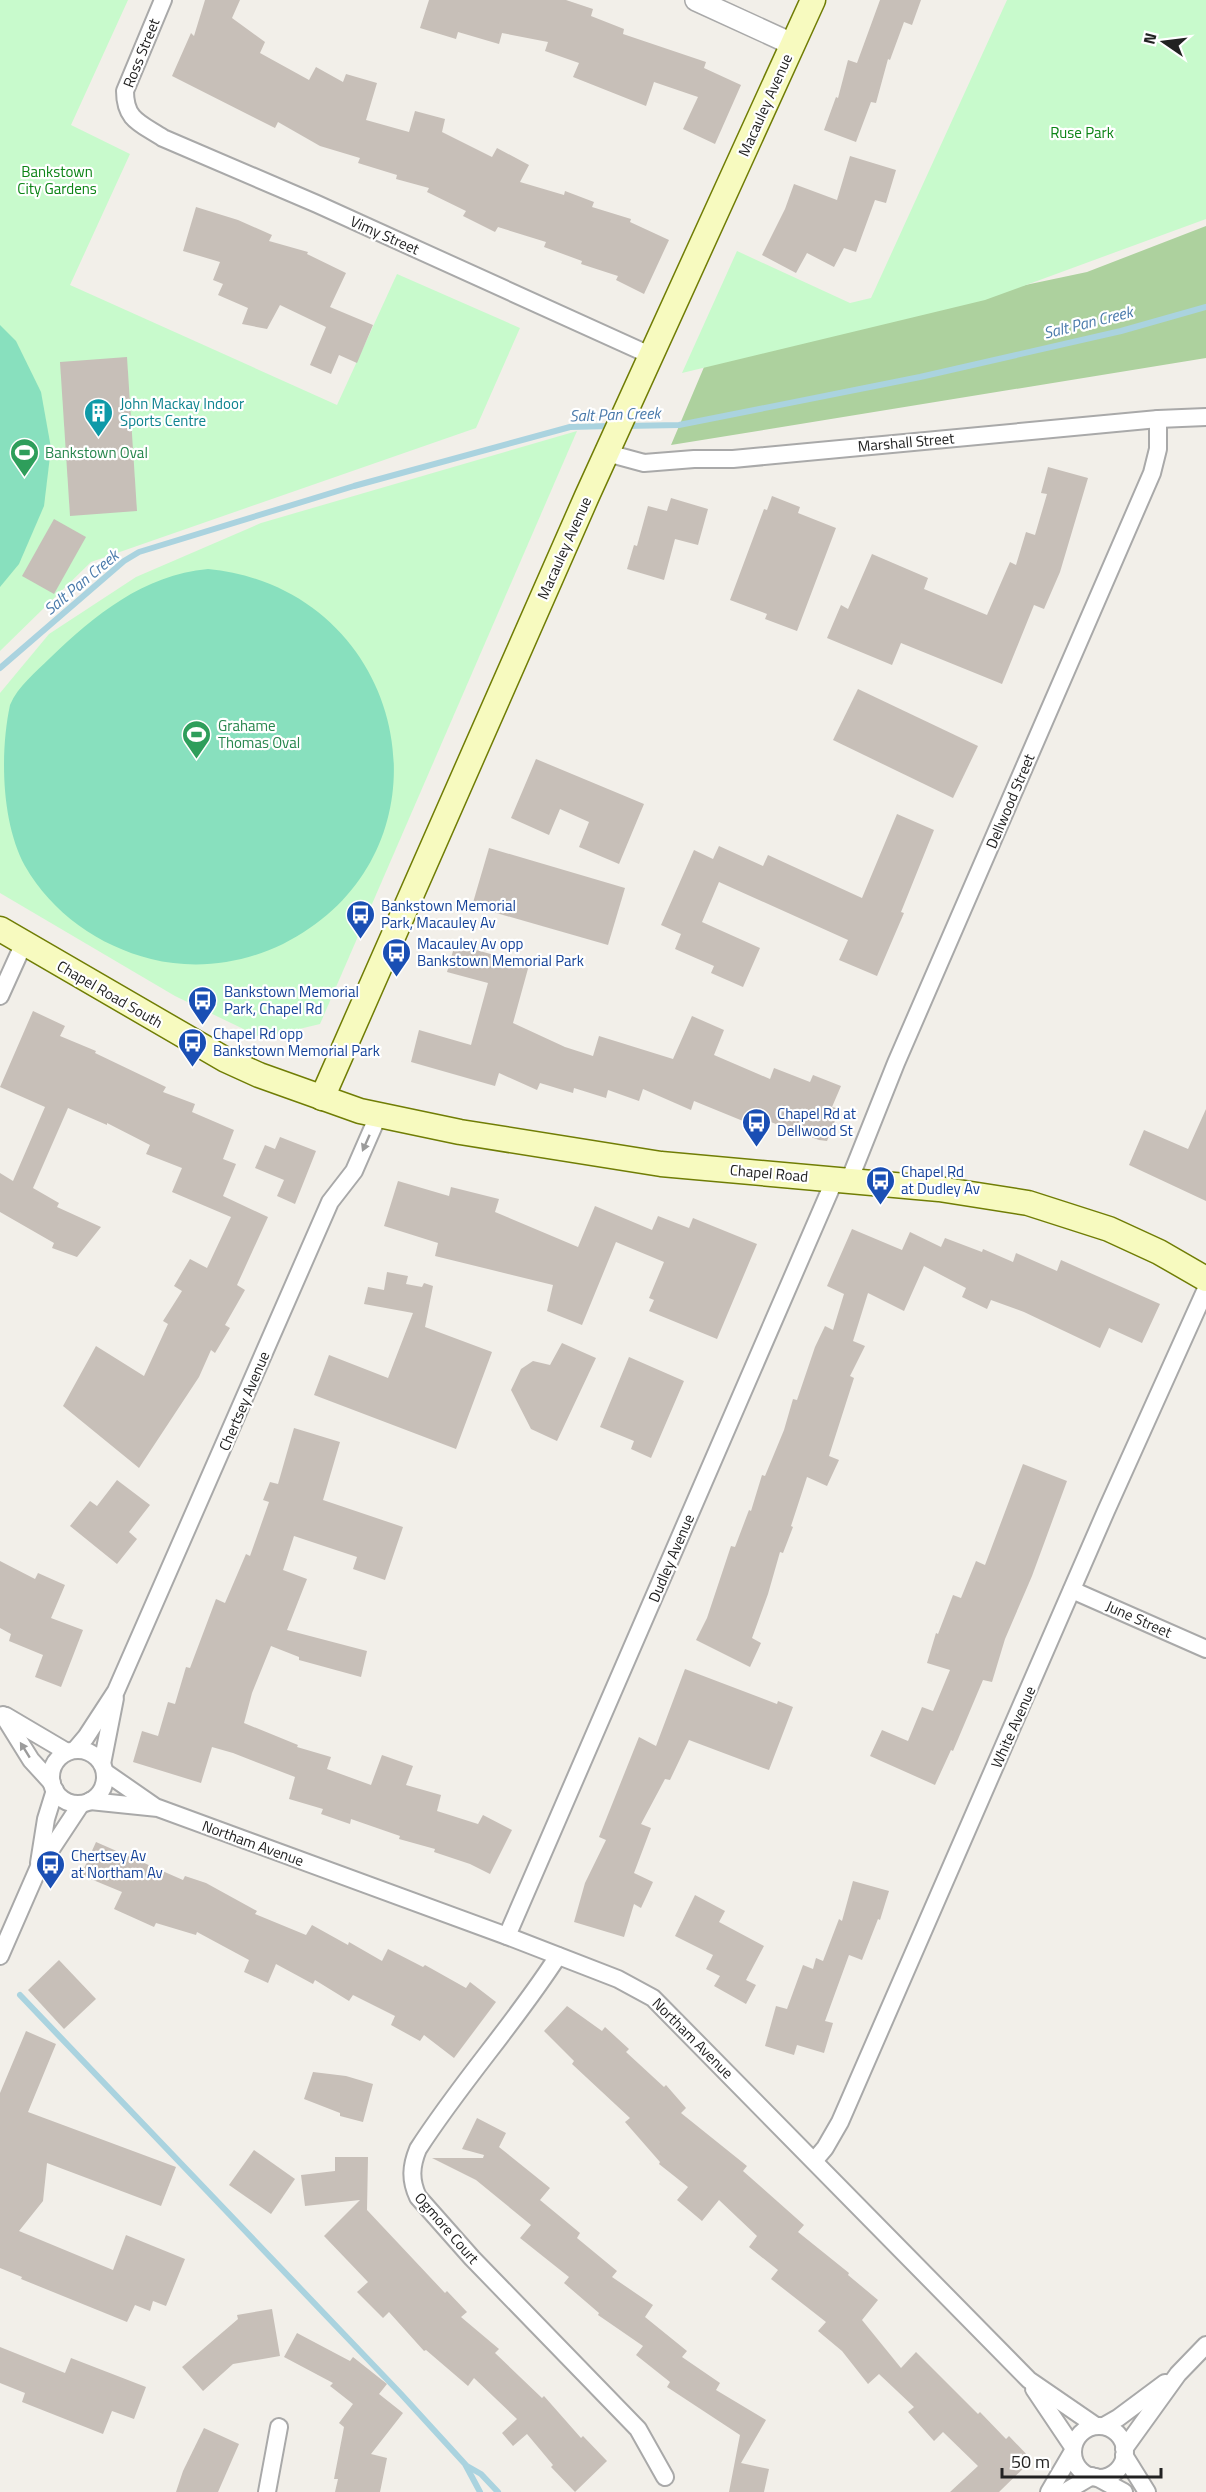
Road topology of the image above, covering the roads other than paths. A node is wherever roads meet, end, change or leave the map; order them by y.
1 (163, 0) edge
2 (696, 0) edge
3 (813, 0) edge
4 (792, 44) junction
5 (125, 106) joint
6 (652, 356) junction
7 (1206, 417) edge
8 (1158, 419) junction
9 (607, 453) junction
10 (0, 929) edge
11 (24, 943) junction
12 (0, 996) edge
13 (322, 1098) junction
14 (378, 1116) junction
15 (842, 1180) junction
16 (1206, 1280) edge
17 (1206, 1289) edge
18 (1072, 1590) junction
19 (1206, 1649) edge
20 (116, 1691) junction
21 (1, 1713) edge
22 (71, 1751) junction
23 (104, 1768) junction
24 (53, 1787) junction
25 (86, 1802) junction
26 (158, 1808) junction
27 (38, 1869) junction
28 (507, 1936) junction
29 (0, 1956) edge
30 (558, 1956) junction
31 (814, 2161) junction
32 (1206, 2345) edge
33 (1178, 2374) junction
34 (1029, 2380) junction
35 (1100, 2426) junction
36 (279, 2427) dead end
37 (1073, 2449) junction
38 (1124, 2452) junction
39 (665, 2477) dead end
40 (1094, 2477) junction
41 (267, 2492) edge
42 (1049, 2492) edge
43 (1065, 2492) edge
44 (1124, 2492) edge
45 (1147, 2492) edge

1 - 5 street, Ross Street
2 - 4 street
3 - 4 main road, Macauley Avenue
4 - 6 main road, Macauley Avenue
5 - 6 street, Vimy Street
6 - 9 main road, Macauley Avenue
7 - 8 street, Marshall Street
8 - 9 street, Marshall Street
8 - 15 street, Dellwood Street
9 - 13 main road, Macauley Avenue
10 - 11 main road, Chapel Road South
11 - 12 street
11 - 13 main road, Chapel Road South
13 - 14 main road, Chapel Road
14 - 15 main road, Chapel Road
14 -> 20 street, Chertsey Avenue
15 - 16 main road, Chapel Road
15 - 28 street, Dudley Avenue
17 - 18 street, White Avenue
18 - 19 street, June Street
18 - 31 street, White Avenue
20 - 22 street, Chertsey Avenue
20 - 23 street, Chertsey Avenue
21 - 22 street
24 -> 21 street
22 - 23 street
22 - 24 street
23 - 25 street
23 - 26 street, Northam Avenue
24 - 25 street
24 - 27 street
25 - 26 street, Northam Avenue
25 - 27 street
26 - 28 street, Northam Avenue
27 - 29 street
28 - 30 street, Northam Avenue
30 - 31 street, Northam Avenue
30 - 39 street, Ogmore Court
31 - 34 street, Northam Avenue
32 - 33 street
33 - 35 street
33 - 38 street
34 - 35 street, Northam Avenue
34 - 37 street, Northam Avenue
35 - 37 street
35 - 38 street
36 - 41 street
37 - 40 street
37 - 42 street
38 - 40 street
38 - 45 street
40 - 43 street
40 - 44 street

